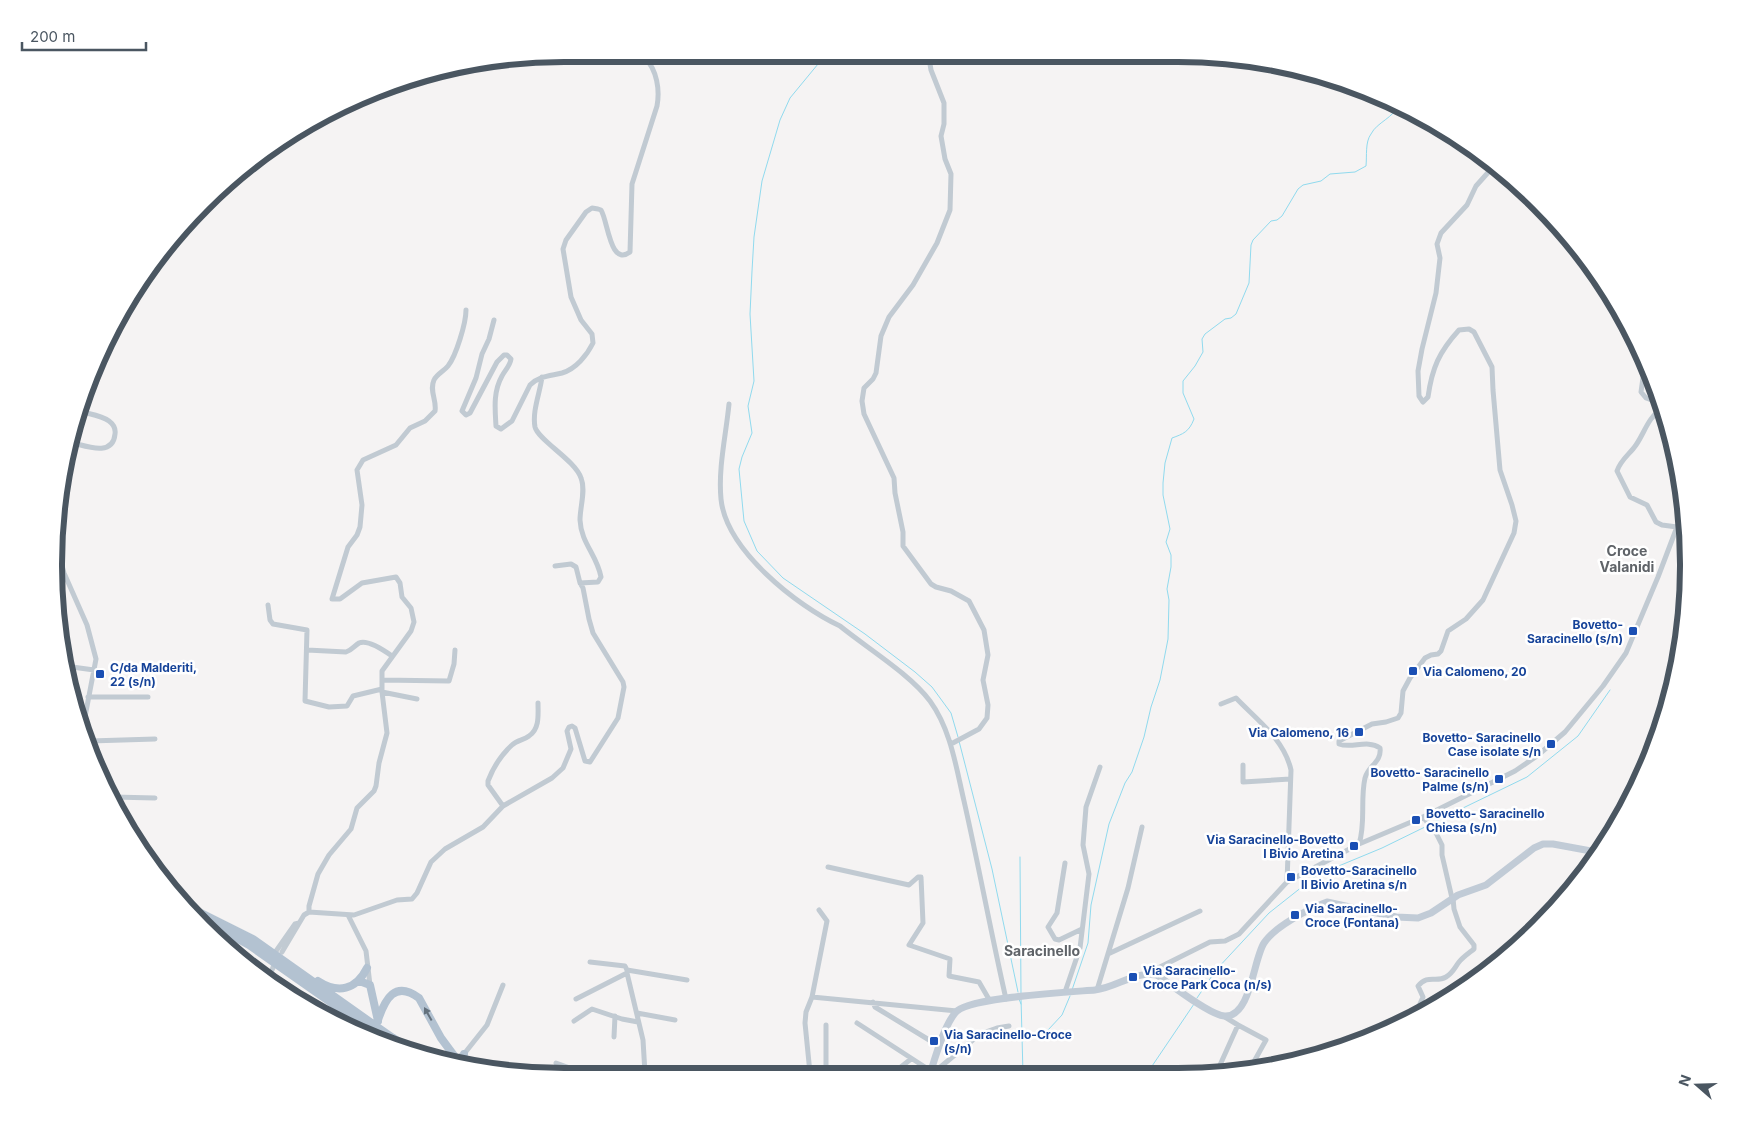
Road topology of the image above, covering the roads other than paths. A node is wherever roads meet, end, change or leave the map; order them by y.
1 (647, 62) edge
2 (929, 62) edge
3 (1489, 171) edge
4 (466, 310) dead end
5 (494, 320) dead end
6 (542, 377) junction
7 (1643, 378) edge
8 (1652, 400) edge
9 (729, 404) dead end
10 (1656, 413) edge
11 (86, 414) edge
12 (78, 444) edge
13 (1677, 527) joint
14 (62, 566) edge
15 (555, 566) dead end
16 (580, 583) junction
17 (268, 605) dead end
18 (306, 650) junction
19 (455, 650) dead end
20 (392, 656) junction
21 (73, 667) edge
22 (94, 670) junction
23 (382, 680) junction
24 (382, 691) junction
25 (88, 697) junction
26 (148, 697) dead end
27 (417, 699) dead end
28 (538, 703) dead end
29 (1221, 704) dead end
30 (85, 712) edge
31 (155, 739) dead end
32 (95, 742) edge
33 (950, 744) junction
34 (1243, 765) dead end
35 (1100, 767) dead end
36 (1290, 779) junction
37 (120, 797) edge
38 (154, 798) dead end
39 (504, 806) junction
40 (1423, 817) junction
41 (1142, 827) dead end
42 (1359, 844) junction
43 (1591, 850) edge
44 (1065, 863) dead end
45 (828, 867) dead end
46 (1287, 882) junction
47 (1452, 898) junction
48 (819, 910) dead end
49 (1200, 911) dead end
50 (309, 912) junction
51 (204, 914) edge
52 (348, 915) junction
53 (218, 928) edge
54 (1082, 929) junction
55 (278, 953) junction
56 (1108, 954) junction
57 (590, 962) dead end
58 (274, 965) dead end
59 (290, 966) junction
60 (367, 968) junction
61 (627, 971) junction
62 (271, 972) edge
63 (1148, 973) junction
64 (687, 980) dead end
65 (357, 982) junction
66 (370, 985) junction
67 (503, 985) dead end
68 (1097, 990) junction
69 (1066, 992) junction
70 (812, 996) junction
71 (1007, 998) junction
72 (576, 999) dead end
73 (873, 1002) junction
74 (990, 1002) junction
75 (1420, 1004) edge
76 (957, 1011) junction
77 (636, 1013) junction
78 (615, 1016) junction
79 (1225, 1016) junction
80 (675, 1020) dead end
81 (574, 1021) dead end
82 (638, 1022) junction
83 (856, 1023) dead end
84 (372, 1025) junction
85 (826, 1025) dead end
86 (1238, 1025) junction
87 (1009, 1026) dead end
88 (368, 1027) edge
89 (379, 1031) edge
90 (379, 1031) edge
91 (614, 1037) dead end
92 (939, 1046) junction
93 (453, 1055) edge
94 (464, 1057) edge
95 (911, 1058) junction
96 (1254, 1061) edge
97 (556, 1063) dead end
98 (1220, 1065) dead end
99 (563, 1066) joint
100 (569, 1068) edge
101 (645, 1068) edge
102 (810, 1068) edge
103 (827, 1068) edge
104 (899, 1068) edge
105 (924, 1068) edge
106 (932, 1068) edge
107 (937, 1068) edge

1 - 6 street
2 - 33 street
3 - 42 street
4 - 20 street
5 - 6 street
6 - 16 street
7 - 8 street
9 - 33 street
10 - 13 street
11 - 12 street
13 - 40 street
14 - 22 street
15 - 16 street
16 - 39 street
17 - 18 street
18 - 20 street
18 - 24 street
19 - 23 street
20 - 23 street
21 - 22 street
22 - 25 street
23 - 24 street
24 - 27 street
24 - 50 street
25 - 26 street
25 - 30 street
28 - 39 street
29 - 36 street
31 - 32 street
33 - 71 street
34 - 36 street
35 - 54 street
36 - 46 street
37 - 38 street
39 - 52 street
40 - 42 street
40 - 47 street
41 - 56 street
42 - 46 street
43 - 47 street
44 - 54 street
45 - 74 street
46 - 63 street
47 - 75 street
47 - 79 street
48 - 70 street
49 - 56 street
50 - 52 street
50 - 55 street
51 - 55 main road
52 - 60 street
53 - 84 main road
54 - 69 street
55 - 59 main road
56 - 68 street
57 - 61 street
58 - 62 street
59 - 65 main road
59 - 84 main road
60 - 65 main road
60 - 66 street
61 - 64 street
61 - 72 street
61 - 77 street
63 - 68 street
63 - 79 street
65 - 66 main road
66 - 84 main road
67 - 94 street
68 - 69 street
69 - 71 street
70 - 73 street
70 - 102 street
71 - 74 street
73 - 76 street
73 - 92 street
74 - 76 street
76 - 92 street
77 - 80 street
77 - 82 street
78 - 81 street
78 - 82 street
78 - 91 street
79 - 86 street
82 - 101 street
83 - 95 street
84 - 88 street
84 - 89 main road, bridge
84 - 90 main road
93 -> 84 main road
85 - 103 street
86 - 96 street
86 - 98 street
87 - 107 street
92 - 106 street
95 - 104 street
95 - 105 street
97 - 99 street
99 - 100 street

